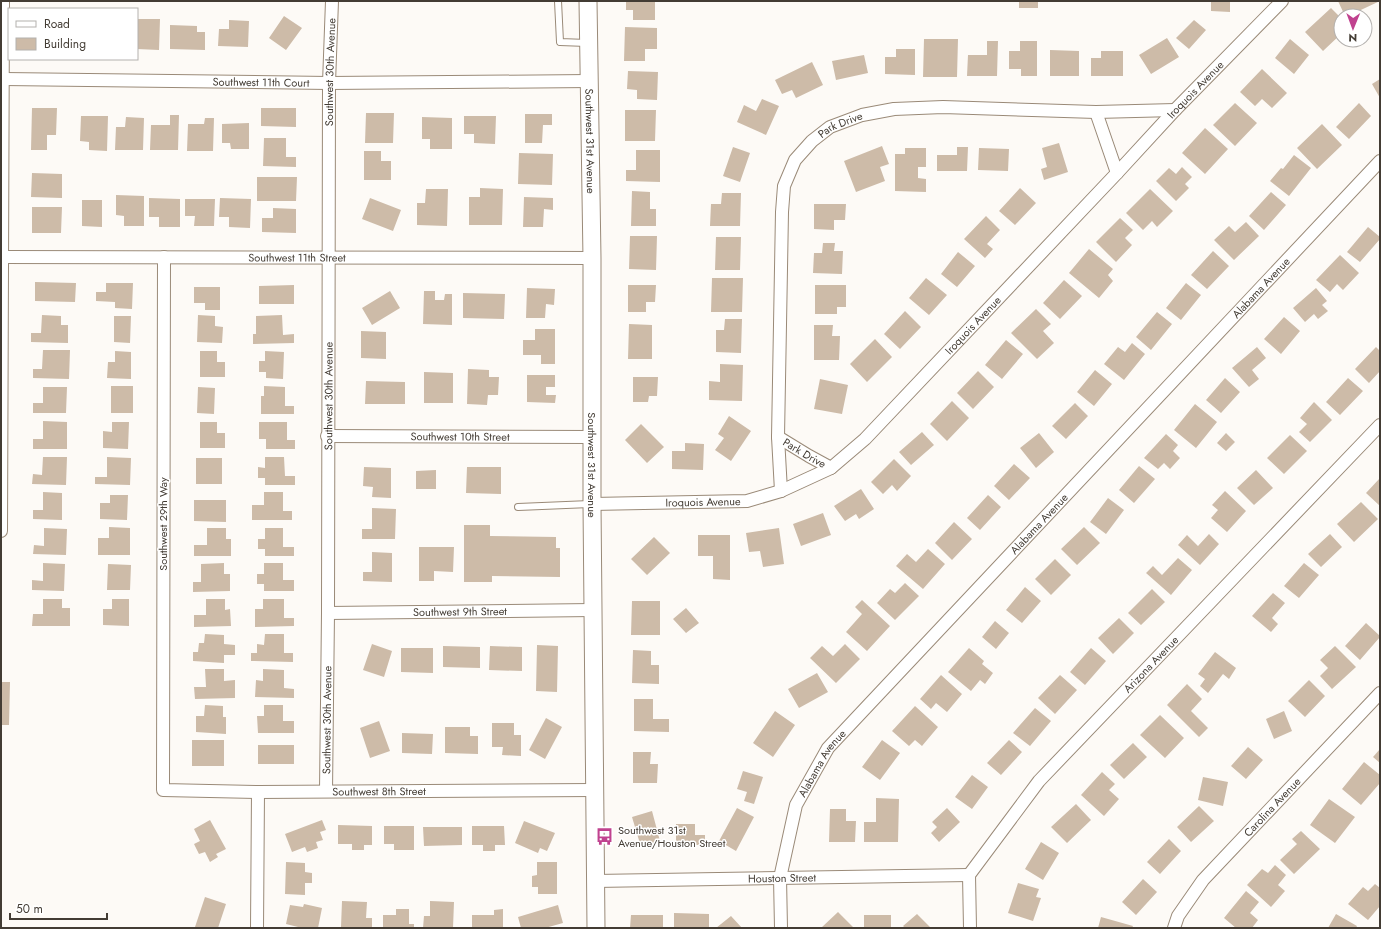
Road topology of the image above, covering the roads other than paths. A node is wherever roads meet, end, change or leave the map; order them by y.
1 (3, 1) edge
2 (332, 1) edge
3 (558, 1) edge
4 (588, 1) edge
5 (1282, 1) edge
6 (589, 43) junction
7 (4, 79) junction
8 (590, 81) junction
9 (329, 83) junction
10 (1175, 110) junction
11 (1096, 112) junction
12 (1380, 161) edge
13 (1117, 173) junction
14 (164, 257) junction
15 (2, 258) junction
16 (327, 258) junction
17 (592, 258) junction
18 (1380, 425) edge
19 (1, 433) edge
20 (327, 436) junction
21 (592, 437) junction
22 (778, 437) junction
23 (831, 468) junction
24 (781, 491) junction
25 (592, 504) junction
26 (518, 506) dead end
27 (1, 531) edge
28 (593, 610) junction
29 (328, 613) junction
30 (1380, 693) edge
31 (163, 790) joint
32 (594, 790) junction
33 (326, 791) junction
34 (258, 792) junction
35 (969, 875) junction
36 (780, 878) junction
37 (595, 880) junction
38 (257, 928) edge
39 (596, 928) edge
40 (781, 928) edge
41 (970, 928) edge
42 (1174, 928) edge

1 - 7 street
2 - 9 street, Southwest 30th Avenue
3 - 6 lane
4 - 6 main road, Southwest 31st Avenue
5 - 10 street, Iroquois Avenue
6 - 8 main road, Southwest 31st Avenue
7 - 9 street, Southwest 11th Court
7 - 15 street
8 - 9 street, Southwest 11th Court
8 - 17 main road, Southwest 31st Avenue
9 - 16 street, Southwest 30th Avenue
10 - 11 street, Park Drive
10 - 13 street, Iroquois Avenue
11 - 13 street
11 - 22 street, Park Drive
12 - 36 street, Alabama Avenue
13 - 23 street, Iroquois Avenue
14 - 15 street, Southwest 11th Street
14 - 16 street, Southwest 11th Street
14 - 31 street, Southwest 29th Way
15 - 19 street
16 - 17 street, Southwest 11th Street
16 - 20 street, Southwest 30th Avenue
17 - 21 main road, Southwest 31st Avenue
18 - 35 street, Arizona Avenue
19 - 27 street
20 - 21 street, Southwest 10th Street
20 - 29 street, Southwest 30th Avenue
21 - 25 main road, Southwest 31st Avenue
22 - 23 street, Park Drive
22 - 24 street, Park Drive
23 - 24 street, Iroquois Avenue
24 - 25 street, Iroquois Avenue
25 - 26 lane
25 - 28 main road, Southwest 31st Avenue
28 - 29 street, Southwest 9th Street
28 - 32 main road, Southwest 31st Avenue
29 - 33 street, Southwest 30th Avenue
30 - 42 street, Carolina Avenue
31 - 34 street, Southwest 8th Street
32 - 33 street, Southwest 8th Street
32 - 37 main road, Southwest 31st Avenue
33 - 34 street, Southwest 8th Street
34 - 38 street
35 - 36 street, Houston Street
35 - 41 street
36 - 37 street, Houston Street
36 - 40 street, Alabama Avenue
37 - 39 main road, Southwest 31st Avenue

